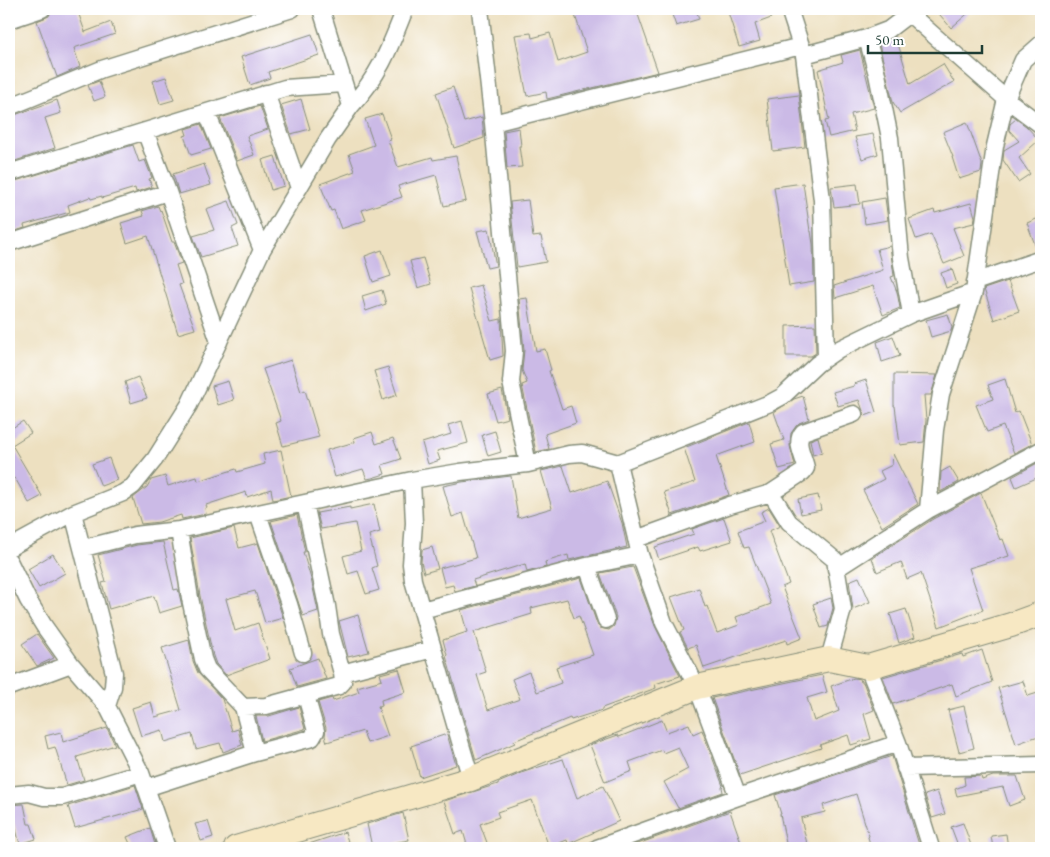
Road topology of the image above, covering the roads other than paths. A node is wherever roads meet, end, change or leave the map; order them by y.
1 (42, 9) edge
2 (292, 9) edge
3 (322, 9) edge
4 (480, 9) edge
5 (790, 9) edge
6 (409, 10) edge
7 (906, 11) edge
8 (9, 20) edge
9 (867, 38) junction
10 (1041, 44) edge
11 (802, 50) junction
12 (344, 84) junction
13 (266, 93) junction
14 (1006, 99) junction
15 (351, 106) junction
16 (9, 107) edge
17 (207, 113) junction
18 (493, 123) junction
19 (1041, 125) edge
20 (145, 131) junction
21 (9, 173) edge
22 (299, 188) junction
23 (168, 192) junction
24 (9, 243) edge
25 (262, 250) junction
26 (1041, 259) edge
27 (975, 287) junction
28 (911, 314) junction
29 (219, 342) junction
30 (826, 357) junction
31 (854, 414) dead end
32 (1041, 450) edge
33 (618, 463) junction
34 (528, 464) junction
35 (412, 480) junction
36 (771, 493) junction
37 (305, 504) junction
38 (928, 510) junction
39 (73, 513) junction
40 (258, 514) junction
41 (179, 530) junction
42 (638, 547) junction
43 (9, 548) edge
44 (84, 548) junction
45 (9, 561) edge
46 (587, 566) junction
47 (836, 569) junction
48 (422, 610) junction
49 (1041, 614) edge
50 (606, 620) dead end
51 (433, 648) junction
52 (303, 653) dead end
53 (829, 659) junction
54 (71, 664) junction
55 (868, 668) junction
56 (342, 672) junction
57 (9, 687) edge
58 (697, 687) junction
59 (306, 696) junction
60 (106, 706) junction
61 (243, 707) junction
62 (898, 743) junction
63 (255, 752) junction
64 (1041, 765) edge
65 (905, 768) junction
66 (470, 779) junction
67 (143, 780) junction
68 (9, 795) edge
69 (738, 797) junction
70 (166, 848) edge
71 (236, 848) edge
72 (597, 848) edge
73 (931, 848) edge

1 - 8 street
2 - 16 street
3 - 12 street
4 - 18 street
5 - 11 street
6 - 15 street
7 - 9 street
7 - 14 street
9 - 11 street
9 - 28 street
10 - 14 street
11 - 18 street
11 - 30 street
12 - 13 street
12 - 15 street
13 - 17 street
13 - 22 street
14 - 19 street
14 - 27 street
15 - 22 street
17 - 20 street
17 - 25 street
18 - 34 street
20 - 21 street
20 - 23 street
22 - 25 street
23 - 24 street
23 - 29 street
25 - 29 street
26 - 27 street
27 - 28 street
27 - 38 street
28 - 30 street
29 - 39 street
30 - 33 street
31 - 36 street
32 - 38 street
33 - 34 street
33 - 42 street
34 - 35 street
35 - 37 street
35 - 48 street
36 - 42 street
36 - 47 street
37 - 40 street
37 - 56 street
38 - 47 street
39 - 43 street
39 - 44 street
40 - 41 street
40 - 52 street
41 - 44 street
41 - 61 street
42 - 46 street
42 - 58 street
44 - 60 street
45 - 54 street
46 - 48 street
46 - 50 street
47 - 53 street
48 - 51 street
49 - 55 street
51 - 56 street
51 - 66 street
53 - 55 street
53 - 58 street
54 - 57 street
54 - 60 street
55 - 62 street
56 - 59 street
58 - 66 street
58 - 69 street
59 - 61 street
59 - 63 street
60 - 67 street
61 - 63 street
62 - 65 street
62 - 69 street
63 - 67 street
64 - 65 street
65 - 73 street
66 - 71 street
67 - 68 street
67 - 70 street
69 - 72 street

